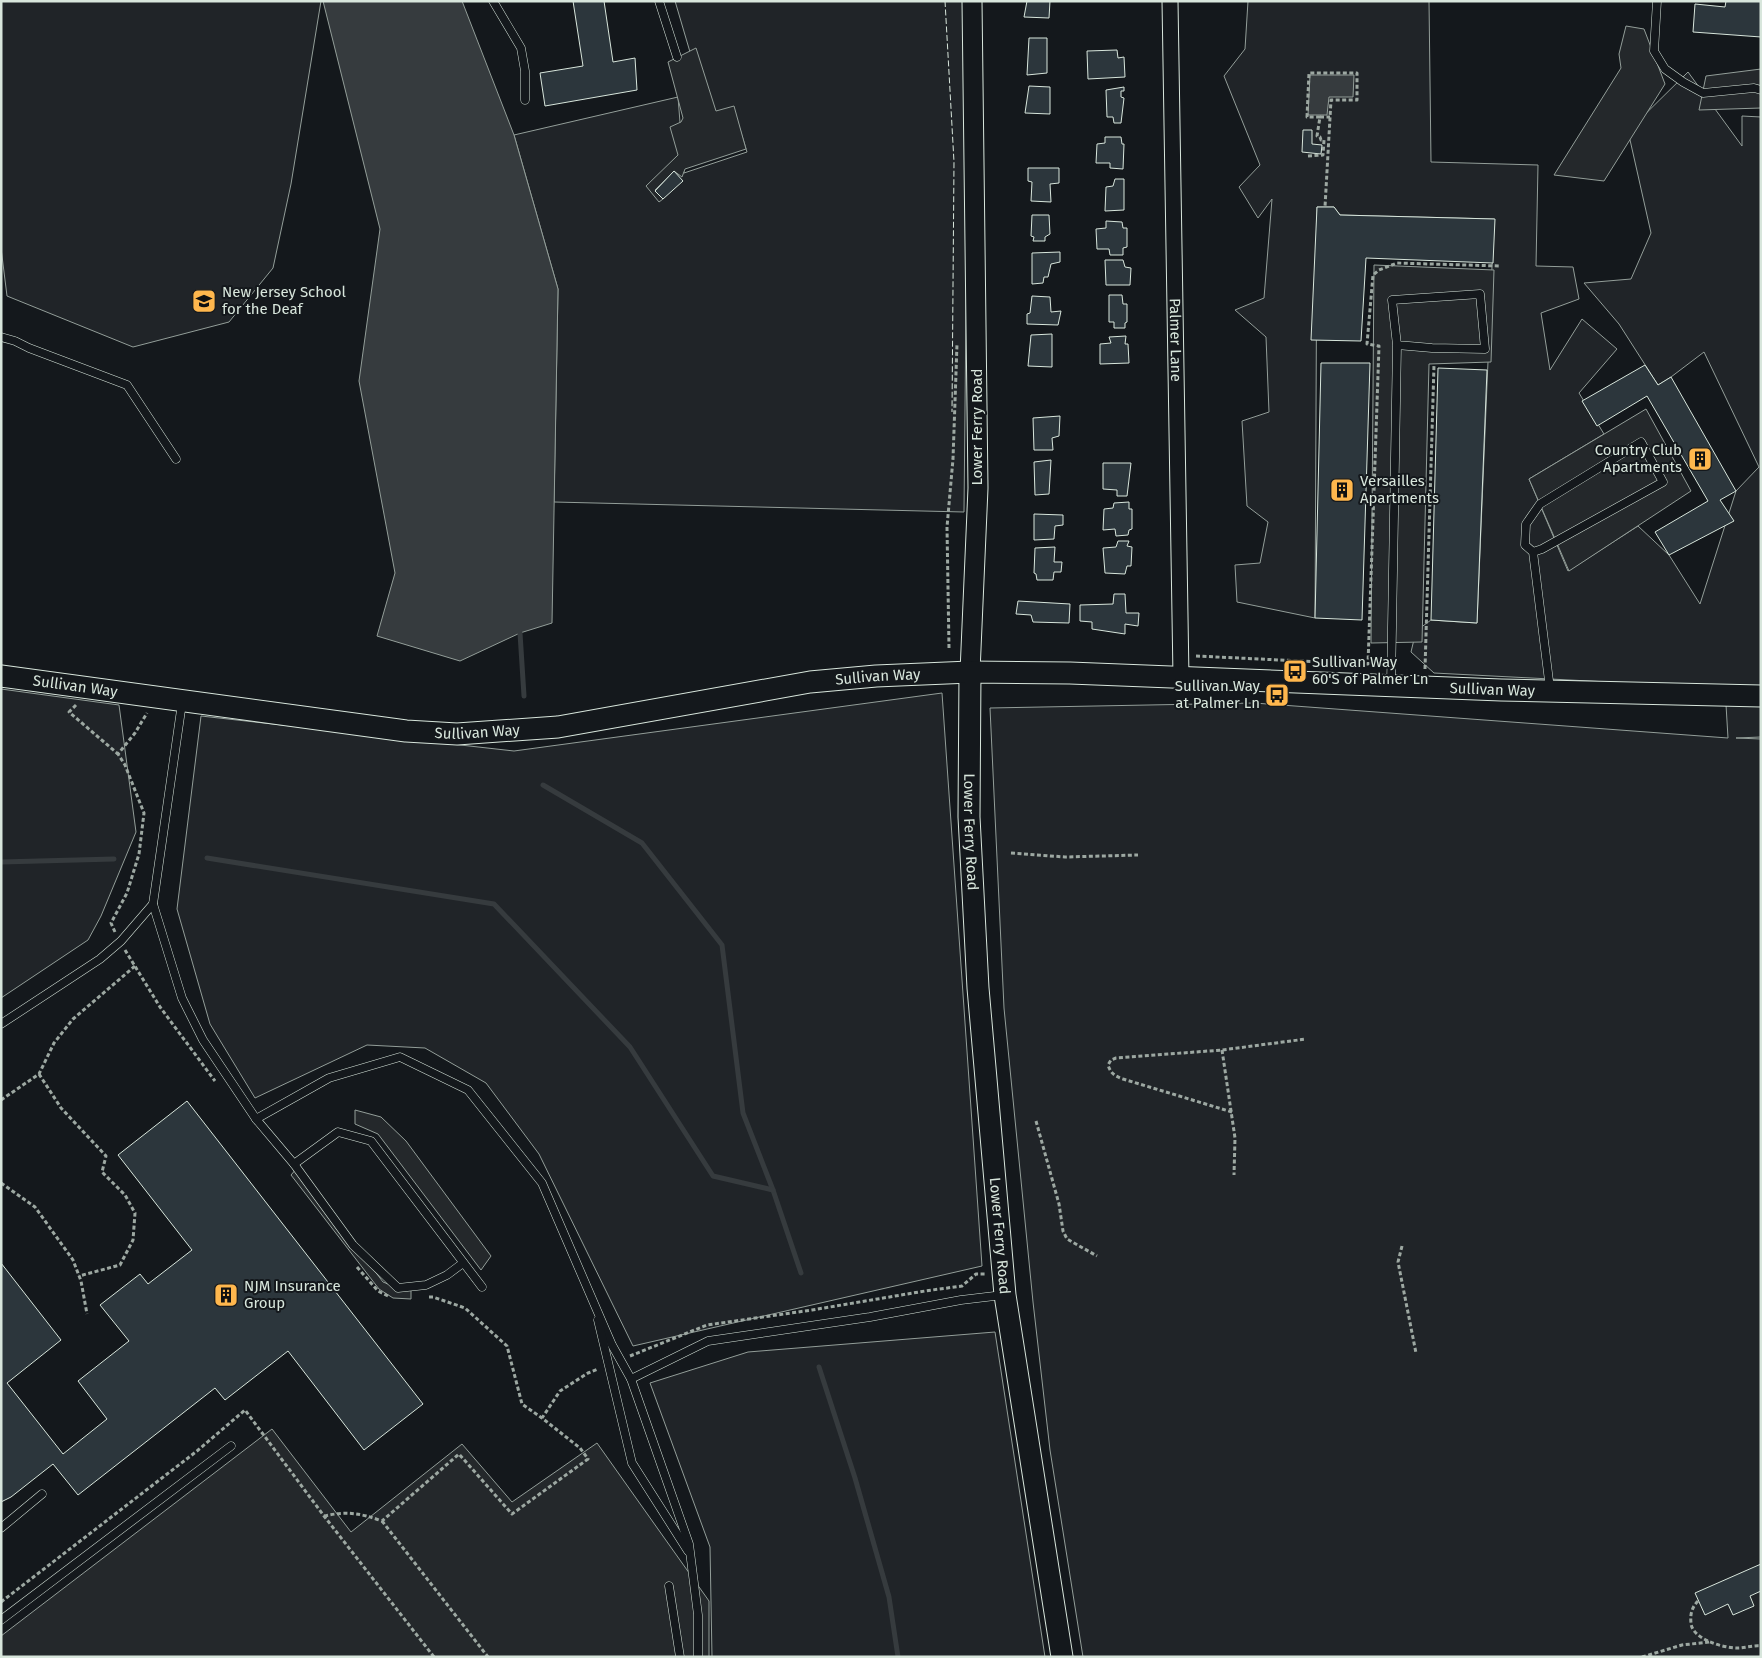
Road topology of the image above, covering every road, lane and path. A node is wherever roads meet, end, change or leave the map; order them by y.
1 (493, 1) edge
2 (659, 1) edge
3 (972, 1) edge
4 (1170, 1) edge
5 (1656, 1) edge
6 (677, 57) dead end
7 (1761, 90) edge
8 (525, 100) dead end
9 (1330, 117) junction
10 (1320, 118) junction
11 (1326, 155) junction
12 (1308, 156) dead end
13 (1325, 207) dead end
14 (1500, 266) dead end
15 (1, 337) edge
16 (957, 344) dead end
17 (1397, 345) junction
18 (1434, 365) dead end
19 (176, 459) dead end
20 (1533, 552) junction
21 (948, 648) dead end
22 (1180, 656) junction
23 (1348, 664) dead end
24 (1358, 664) dead end
25 (1424, 669) dead end
26 (970, 672) junction
27 (1, 676) edge
28 (1181, 677) junction
29 (1391, 686) junction
30 (94, 689) junction
31 (1550, 690) junction
32 (1761, 696) edge
33 (151, 697) junction
34 (182, 701) junction
35 (118, 754) junction
36 (1011, 854) dead end
37 (1138, 855) dead end
38 (153, 904) junction
39 (121, 941) junction
40 (135, 966) junction
41 (1, 1024) edge
42 (1306, 1039) dead end
43 (1222, 1050) junction
44 (39, 1074) junction
45 (217, 1085) dead end
46 (1, 1100) edge
47 (1232, 1112) junction
48 (256, 1119) junction
49 (1036, 1121) dead end
50 (294, 1164) junction
51 (1234, 1175) dead end
52 (1, 1183) edge
53 (1402, 1246) dead end
54 (1097, 1256) dead end
55 (463, 1263) junction
56 (356, 1266) dead end
57 (79, 1276) junction
58 (482, 1287) dead end
59 (1005, 1295) junction
60 (393, 1298) dead end
61 (426, 1298) dead end
62 (594, 1303) junction
63 (87, 1314) dead end
64 (1416, 1353) dead end
65 (630, 1379) junction
66 (542, 1418) dead end
67 (231, 1446) dead end
68 (42, 1494) dead end
69 (382, 1521) dead end
70 (1, 1528) edge
71 (690, 1555) junction
72 (669, 1586) dead end
73 (1698, 1601) dead end
74 (1, 1602) edge
75 (1, 1620) edge
76 (1711, 1642) junction
77 (1761, 1646) edge
78 (434, 1657) edge
79 (488, 1657) edge
80 (680, 1657) edge
81 (698, 1657) edge
82 (1062, 1657) edge
83 (1642, 1657) edge

1 - 8 lane
2 - 6 lane
3 - 26 street, Lower Ferry Road
4 - 22 street, Palmer Lane
5 - 7 lane
9 - 10 path
9 - 10 path
9 - 11 path
10 - 11 path
11 - 12 path
11 - 13 path
14 - 24 path
15 - 19 lane
16 - 21 path
17 - 17 lane
17 - 29 lane
18 - 25 path
20 - 20 lane
20 - 31 lane
22 - 23 path
22 - 28 street, Palmer Lane
26 - 28 main road, Sullivan Way
26 - 34 main road, Sullivan Way
26 - 59 main road, Lower Ferry Road
27 - 30 main road, Sullivan Way
28 - 29 main road, Sullivan Way
29 - 31 main road, Sullivan Way
30 - 33 main road, Sullivan Way
30 - 35 path
31 - 32 main road, Sullivan Way
33 - 34 main road, Sullivan Way
33 - 35 path
34 - 38 lane
35 - 39 path
36 - 37 path
38 - 39 lane
38 - 48 lane
39 - 40 path
39 - 41 lane
40 - 44 path
40 - 45 path
42 - 43 path
43 - 47 path
43 - 47 path
44 - 46 path
44 - 57 path
47 - 51 path
48 - 50 lane
48 - 62 lane
49 - 54 path
50 - 55 lane
50 - 55 lane
52 - 57 path
53 - 64 path
55 - 58 lane
56 - 60 path
57 - 63 path
59 - 65 lane
59 - 82 main road, Lower Ferry Road
61 - 66 path
62 - 65 lane
62 - 71 lane
65 - 71 lane
67 - 75 lane
68 - 70 lane
69 - 79 path
71 - 81 lane
72 - 80 lane
73 - 76 path
74 - 78 path
76 - 77 path
76 - 83 path

